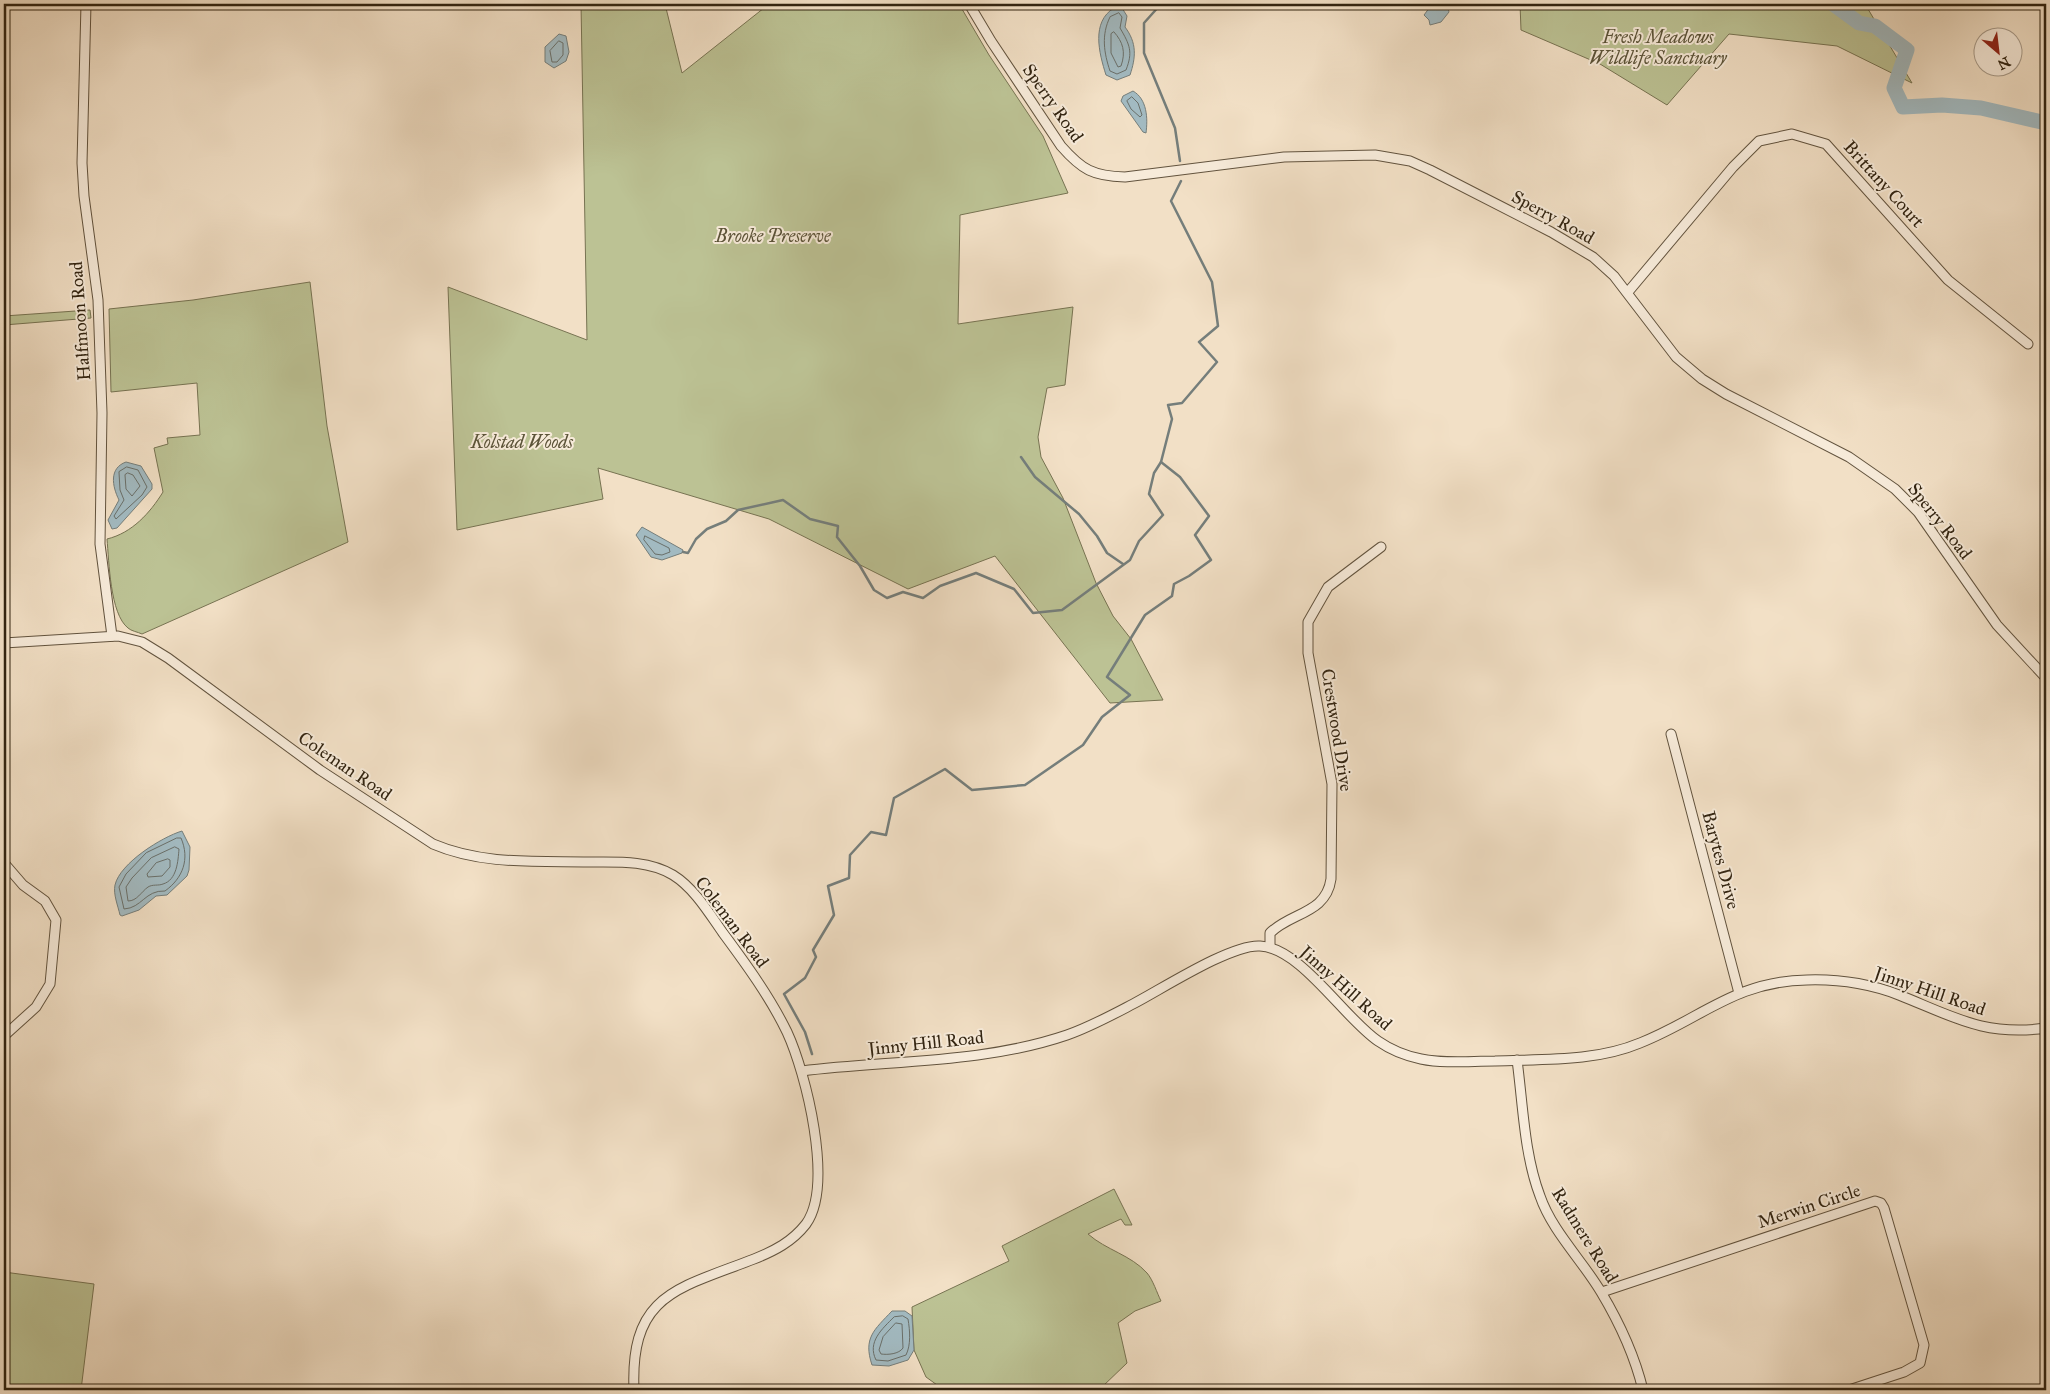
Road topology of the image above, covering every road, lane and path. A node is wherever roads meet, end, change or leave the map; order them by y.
1 (86, 4) edge
2 (969, 4) edge
3 (1628, 292) junction
4 (2028, 344) dead end
5 (1381, 547) dead end
6 (112, 636) junction
7 (4, 643) edge
8 (2046, 678) edge
9 (1671, 734) dead end
10 (4, 863) edge
11 (1270, 947) junction
12 (1738, 993) junction
13 (2046, 1028) edge
14 (4, 1036) edge
15 (1517, 1060) junction
16 (802, 1071) junction
17 (1602, 1292) junction
18 (634, 1390) edge
19 (1643, 1390) edge
20 (1849, 1390) edge

1 - 6 street, Halfmoon Road
2 - 3 street, Sperry Road
3 - 4 street, Brittany Court
3 - 8 street, Sperry Road
5 - 11 street, Crestwood Drive
6 - 7 street, Coleman Road
6 - 16 street, Coleman Road
9 - 12 street, Barytes Drive
10 - 14 street
11 - 15 street, Jinny Hill Road
11 - 16 street, Jinny Hill Road
12 - 13 street, Jinny Hill Road
12 - 15 street, Jinny Hill Road
15 - 17 street, Radmere Road
16 - 18 street, Coleman Road
17 - 19 street, Radmere Road
17 - 20 street, Merwin Circle

